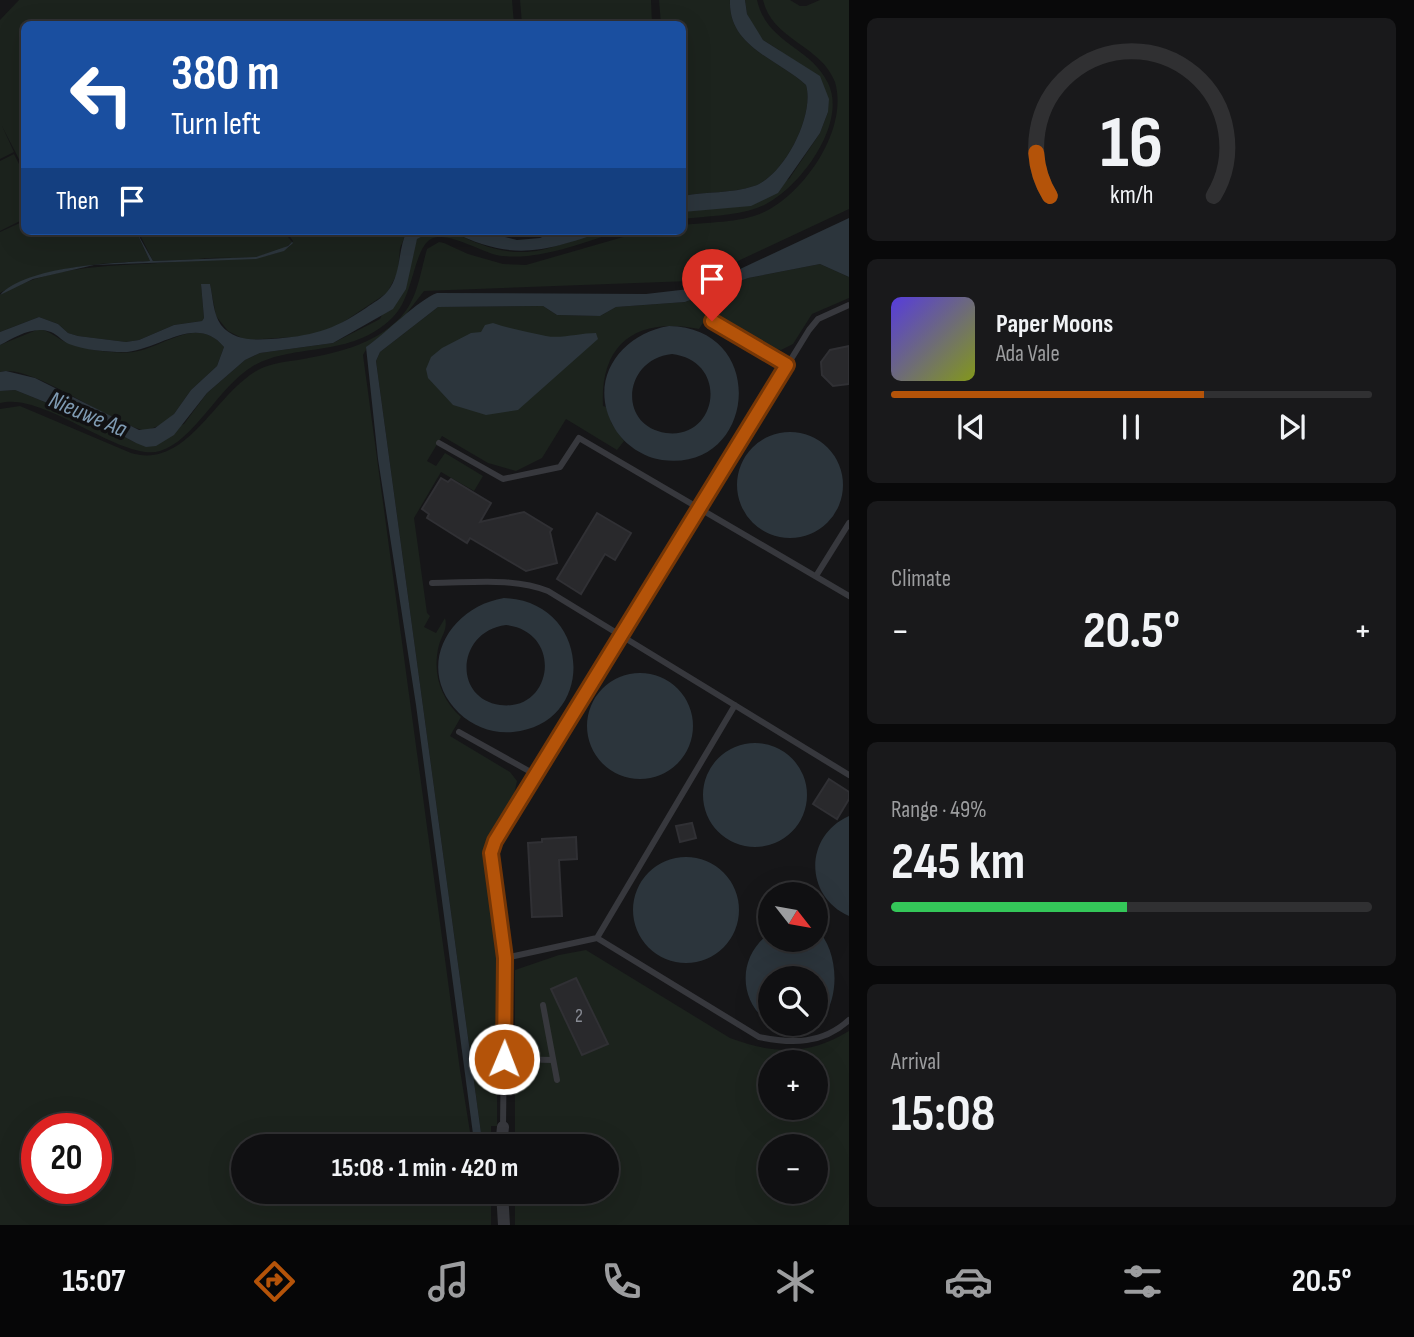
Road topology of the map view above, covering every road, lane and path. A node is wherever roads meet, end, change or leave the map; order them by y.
1 (849, 305) edge
2 (712, 321) dead end
3 (787, 365) junction
4 (439, 443) dead end
5 (699, 508) junction
6 (849, 523) edge
7 (816, 576) junction
8 (432, 583) dead end
9 (849, 596) edge
10 (621, 636) junction
11 (735, 705) junction
12 (459, 732) dead end
13 (536, 775) junction
14 (849, 775) edge
15 (597, 938) junction
16 (505, 958) junction
17 (543, 1004) dead end
18 (849, 1020) edge
19 (504, 1059) junction
20 (553, 1060) junction
21 (557, 1080) dead end
22 (503, 1127) joint
23 (502, 1134) edge
24 (503, 1204) edge
25 (504, 1225) edge

1 - 3 lane
2 - 3 lane
3 - 5 lane
4 - 5 lane
5 - 7 lane
5 - 10 lane
6 - 7 lane
7 - 9 lane
8 - 10 lane
10 - 11 lane
10 - 13 lane
11 - 14 lane
11 - 15 lane
12 - 13 lane
13 - 16 lane
15 - 16 lane
15 - 18 lane
16 - 19 lane
17 - 20 lane
19 - 20 lane
19 - 22 lane
20 - 21 lane
22 - 23 street
24 - 25 street

